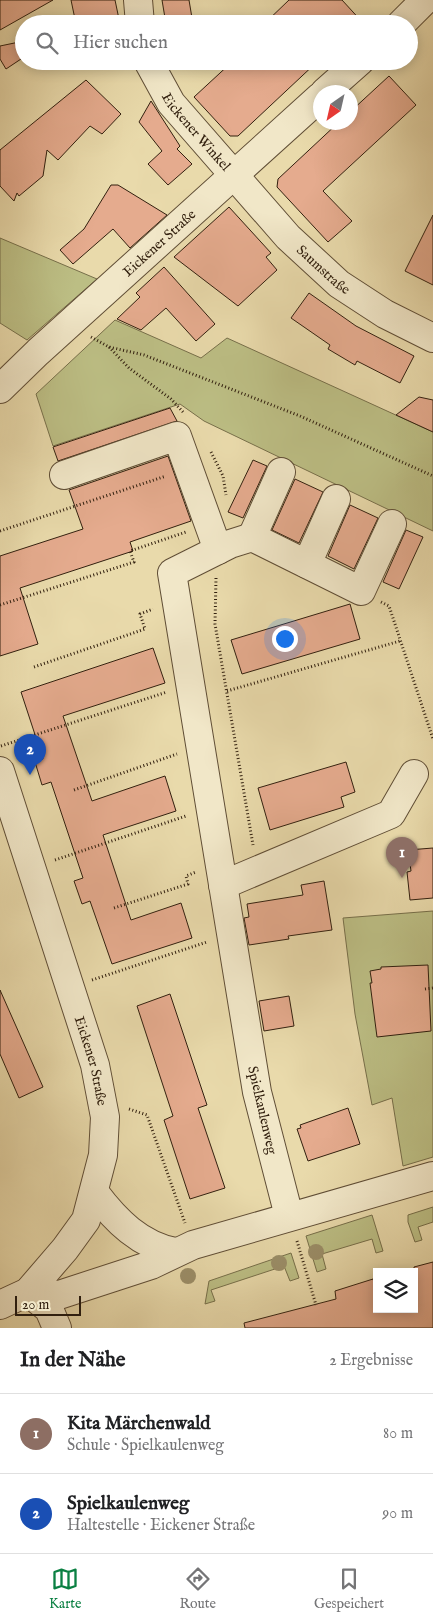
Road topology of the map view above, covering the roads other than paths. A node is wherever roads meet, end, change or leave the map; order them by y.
1 (425, 0) edge
2 (410, 15) edge
3 (153, 70) edge
4 (350, 70) edge
5 (333, 85) edge
6 (313, 103) edge
7 (233, 176) junction
8 (433, 338) edge
9 (0, 389) edge
10 (280, 472) dead end
11 (64, 475) dead end
12 (336, 499) dead end
13 (392, 524) dead end
14 (252, 537) junction
15 (214, 552) junction
16 (307, 564) junction
17 (0, 770) edge
18 (414, 774) dead end
19 (222, 874) junction
20 (433, 1176) edge
21 (95, 1193) junction
22 (289, 1216) junction
23 (184, 1248) junction
24 (28, 1292) junction
25 (0, 1305) edge
26 (57, 1328) edge

1 - 2 street
3 - 7 street, Eickener Winkel
4 - 5 street
6 - 7 street, Eickener Straße
7 - 8 street, Saumstraße
7 - 9 street, Eickener Straße
10 - 14 street
11 - 15 street
12 - 16 street
13 - 16 street
14 - 15 street
14 - 16 street
15 - 19 street, Spielkaulenweg
17 - 21 street, Eickener Straße
18 - 19 street
19 - 22 street, Spielkaulenweg
20 - 22 street
21 - 23 street
21 - 24 street, Eickener Straße
22 - 23 street
23 - 24 street
24 - 25 street
24 - 26 street

